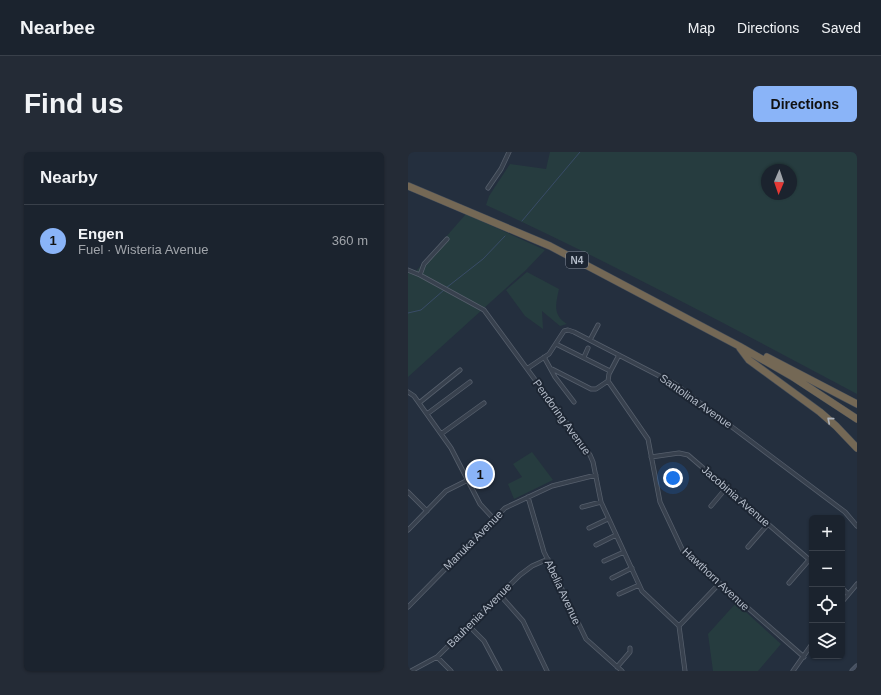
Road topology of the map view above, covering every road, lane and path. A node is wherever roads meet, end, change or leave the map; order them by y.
1 (509, 152) edge
2 (408, 186) edge
3 (488, 188) dead end
4 (447, 239) dead end
5 (408, 270) edge
6 (420, 274) junction
7 (598, 325) dead end
8 (590, 340) junction
9 (556, 344) junction
10 (739, 346) junction
11 (588, 348) dead end
12 (619, 355) junction
13 (544, 357) junction
14 (584, 357) junction
15 (528, 368) junction
16 (552, 369) junction
17 (460, 370) dead end
18 (610, 371) junction
19 (608, 381) junction
20 (470, 382) dead end
21 (408, 392) edge
22 (574, 402) dead end
23 (419, 403) junction
24 (484, 403) dead end
25 (857, 404) edge
26 (427, 414) junction
27 (857, 419) edge
28 (442, 434) junction
29 (857, 448) edge
30 (651, 457) junction
31 (596, 475) junction
32 (468, 480) junction
33 (726, 487) junction
34 (408, 492) edge
35 (528, 497) junction
36 (601, 502) junction
37 (711, 506) dead end
38 (582, 507) dead end
39 (427, 511) junction
40 (493, 518) junction
41 (608, 519) junction
42 (768, 524) junction
43 (857, 526) edge
44 (588, 528) dead end
45 (408, 530) edge
46 (616, 535) junction
47 (596, 545) dead end
48 (748, 547) dead end
49 (624, 552) junction
50 (548, 559) junction
51 (809, 560) edge
52 (604, 561) dead end
53 (809, 562) edge
54 (632, 568) junction
55 (612, 578) dead end
56 (789, 583) dead end
57 (718, 584) junction
58 (857, 584) edge
59 (639, 585) junction
60 (845, 591) edge
61 (620, 594) dead end
62 (848, 594) junction
63 (500, 595) junction
64 (845, 598) edge
65 (408, 607) edge
66 (469, 626) junction
67 (679, 626) junction
68 (630, 648) dead end
69 (809, 649) edge
70 (437, 657) junction
71 (804, 657) junction
72 (617, 667) junction
73 (857, 667) edge
74 (410, 671) edge
75 (450, 671) edge
76 (500, 671) edge
77 (547, 671) edge
78 (622, 671) edge
79 (685, 671) edge
80 (793, 671) edge
81 (853, 671) edge

1 - 3 street
2 - 10 highway, N4
4 - 6 street
5 - 6 street, Pendoring Avenue
6 - 15 street, Pendoring Avenue
7 - 8 street
8 - 9 street, Santolina Avenue
8 - 12 street, Santolina Avenue
9 - 13 street, Santolina Avenue
9 - 14 street
10 - 25 highway
10 - 27 highway, N4
29 -> 10 highway
11 - 14 street
12 - 18 street
12 - 43 street, Santolina Avenue
13 - 15 street, Santolina Avenue
13 - 16 street
14 - 18 street
15 - 31 street, Pendoring Avenue
16 - 19 street
16 - 22 street
17 - 23 street
18 - 19 street
19 - 30 street, Hawthorn Avenue
20 - 26 street
21 - 23 street
23 - 26 street
24 - 28 street
26 - 28 street
28 - 32 street
30 - 33 street, Jacobinia Avenue
30 - 57 street, Hawthorn Avenue
31 - 35 street, Manuka Avenue
31 - 36 street, Pendoring Avenue
32 - 39 street
32 - 40 street
33 - 37 street
33 - 42 street, Jacobinia Avenue
34 - 39 street
35 - 40 street, Manuka Avenue
35 - 50 street, Abelia Avenue
36 - 38 street
36 - 41 street, Pendoring Avenue
39 - 45 street
40 - 65 street, Manuka Avenue
41 - 44 street
41 - 46 street, Pendoring Avenue
42 - 48 street
42 - 51 street, Jacobinia Avenue
46 - 47 street
46 - 49 street, Pendoring Avenue
49 - 52 street
49 - 54 street, Pendoring Avenue
50 - 63 street, Bauhenia Avenue
50 - 72 street, Abelia Avenue
53 - 56 street
54 - 55 street
54 - 59 street, Pendoring Avenue
57 - 67 street
57 - 71 street, Hawthorn Avenue
58 - 62 street
59 - 61 street
59 - 67 street, Pendoring Avenue
60 - 62 street
62 - 64 street
63 - 66 street, Bauhenia Avenue
63 - 77 street
66 - 70 street, Bauhenia Avenue
66 - 76 street
67 - 79 street
68 - 72 street
69 - 71 street
70 - 74 street, Bauhenia Avenue
70 - 75 street
71 - 80 street
72 - 78 street, Abelia Avenue
73 - 81 main road

